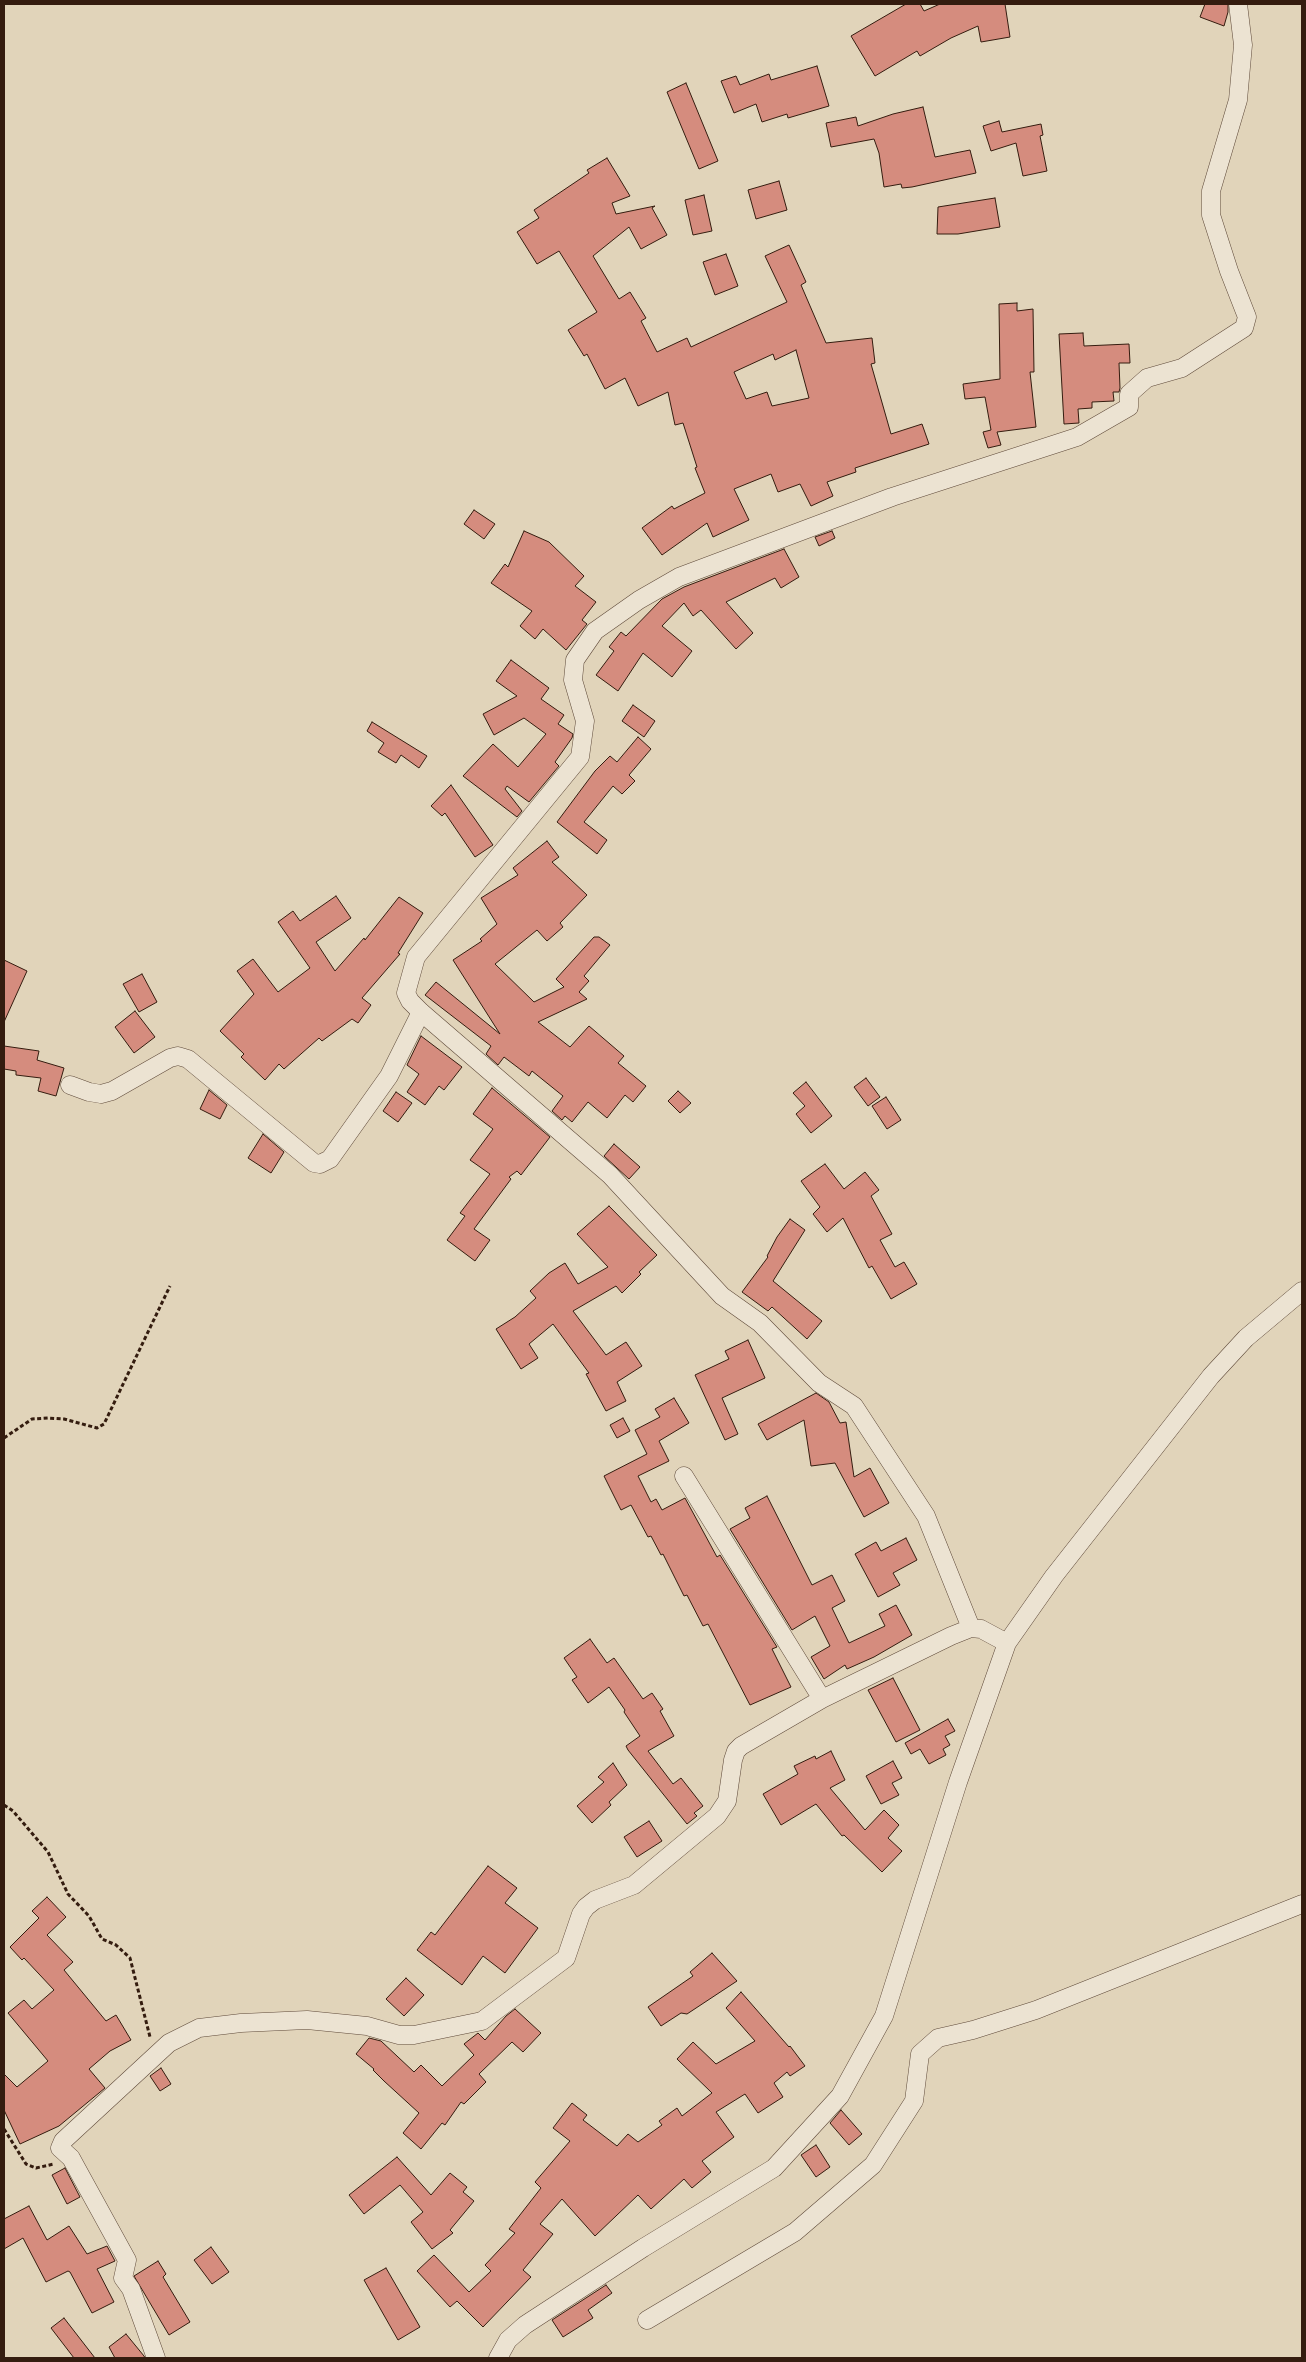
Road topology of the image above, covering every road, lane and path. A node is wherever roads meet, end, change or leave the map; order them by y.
1 (1238, 4) edge
2 (421, 1012) junction
3 (70, 1085) dead end
4 (170, 1286) dead end
5 (1302, 1291) edge
6 (4, 1438) edge
7 (684, 1476) dead end
8 (971, 1628) junction
9 (1007, 1642) junction
10 (822, 1699) junction
11 (4, 1805) edge
12 (1302, 1904) edge
13 (156, 2054) junction
14 (4, 2129) edge
15 (71, 2158) junction
16 (647, 2320) dead end
17 (156, 2358) edge
18 (498, 2358) edge

1 - 2 street
2 - 3 street
2 - 8 street
4 - 6 path
5 - 9 street
7 - 10 street
8 - 9 street
8 - 10 street
9 - 18 street
10 - 13 street
11 - 13 path
12 - 16 street
13 - 15 street
14 - 15 path
15 - 17 street

